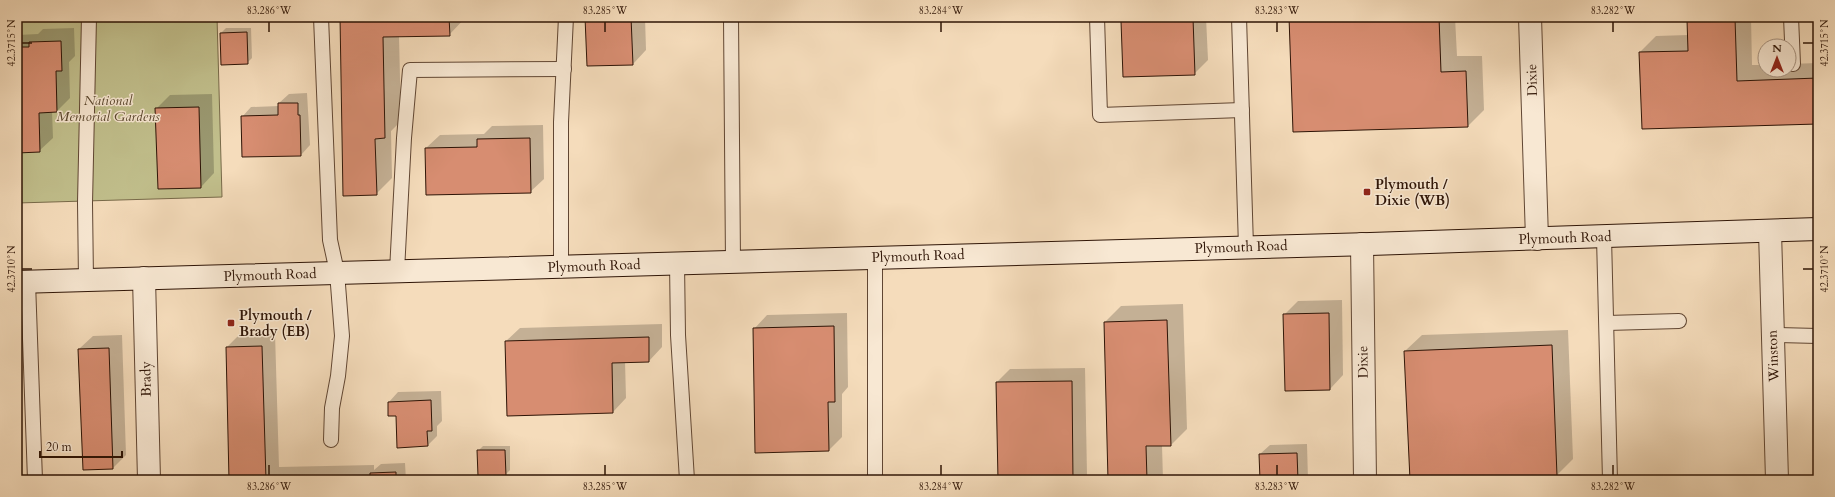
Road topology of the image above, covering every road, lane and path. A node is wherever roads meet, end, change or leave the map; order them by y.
1 (89, 17) edge
2 (321, 17) edge
3 (566, 17) edge
4 (731, 17) edge
5 (1097, 17) edge
6 (1239, 17) edge
7 (1530, 17) edge
8 (1791, 17) edge
9 (1792, 38) edge
10 (564, 69) junction
11 (1242, 110) junction
12 (1818, 229) edge
13 (1770, 231) junction
14 (1604, 237) junction
15 (1538, 239) junction
16 (1362, 244) junction
17 (1246, 247) junction
18 (875, 258) junction
19 (733, 262) junction
20 (677, 263) junction
21 (561, 267) junction
22 (397, 271) junction
23 (337, 272) junction
24 (144, 278) junction
25 (86, 280) junction
26 (22, 282) edge
27 (1679, 321) dead end
28 (1607, 323) junction
29 (1773, 335) junction
30 (1818, 336) edge
31 (331, 440) dead end
32 (35, 480) edge
33 (149, 480) edge
34 (687, 480) edge
35 (875, 480) edge
36 (1365, 480) edge
37 (1610, 480) edge
38 (1777, 480) edge

1 - 25 lane
2 - 23 lane
3 - 10 lane
4 - 19 lane
5 - 11 lane
6 - 11 lane
7 - 15 main road, Dixie
8 - 9 lane
10 - 21 lane
10 - 22 lane
11 - 17 lane
12 - 13 main road, Plymouth Road
13 - 14 main road, Plymouth Road
13 - 29 main road, Winston
14 - 15 main road, Plymouth Road
14 - 28 lane
15 - 16 main road, Plymouth Road
16 - 17 main road, Plymouth Road
16 - 36 main road, Dixie
17 - 18 main road, Plymouth Road
18 - 19 main road, Plymouth Road
18 - 35 lane
19 - 20 main road, Plymouth Road
20 - 21 main road, Plymouth Road
20 - 34 lane
21 - 22 main road, Plymouth Road
22 - 23 main road, Plymouth Road
23 - 24 main road, Plymouth Road
23 - 31 lane
24 - 25 main road, Plymouth Road
24 - 33 main road, Brady
25 - 26 main road, Plymouth Road
26 - 32 lane
27 - 28 lane
28 - 37 lane
29 - 30 lane
29 - 38 main road, Winston

